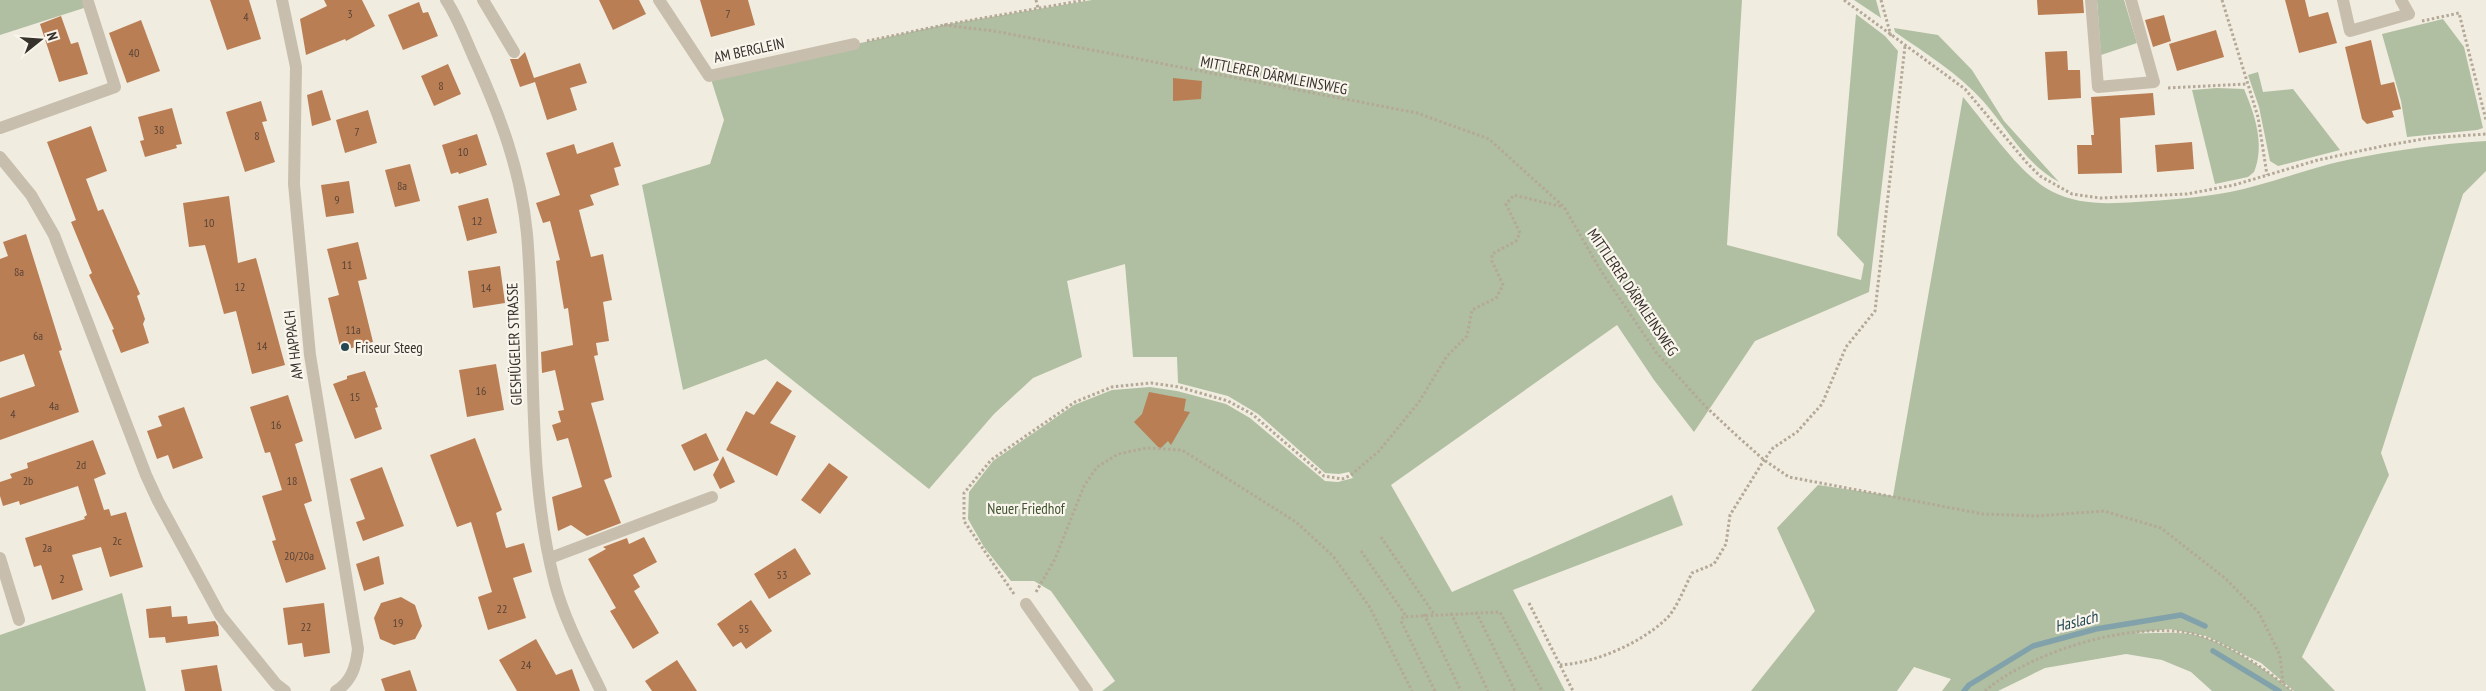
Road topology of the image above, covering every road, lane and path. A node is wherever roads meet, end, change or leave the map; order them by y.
1 (282, 0) edge
2 (446, 0) edge
3 (482, 0) edge
4 (659, 0) edge
5 (1036, 0) edge
6 (1085, 0) edge
7 (1844, 0) edge
8 (1881, 0) edge
9 (2092, 0) edge
10 (2131, 0) edge
11 (2222, 0) edge
12 (2342, 0) edge
13 (2401, 0) edge
14 (88, 2) dead end
15 (1038, 8) junction
16 (2410, 14) junction
17 (944, 25) junction
18 (1891, 36) junction
19 (854, 44) joint
20 (1905, 46) junction
21 (514, 52) dead end
22 (2154, 82) junction
23 (2246, 84) junction
24 (2486, 120) edge
25 (0, 128) edge
26 (2486, 134) edge
27 (0, 157) edge
28 (2267, 175) junction
29 (1564, 207) junction
30 (1764, 460) junction
31 (712, 497) dead end
32 (1381, 537) dead end
33 (1362, 551) dead end
34 (0, 558) edge
35 (550, 558) junction
36 (1026, 604) junction
37 (1529, 604) dead end
38 (1476, 612) junction
39 (1451, 613) junction
40 (1424, 614) junction
41 (1434, 614) junction
42 (1406, 616) junction
43 (19, 620) dead end
44 (1560, 665) junction
45 (2282, 683) junction
46 (348, 686) edge
47 (285, 691) edge
48 (336, 691) edge
49 (601, 691) edge
50 (1087, 691) edge
51 (1412, 691) edge
52 (1435, 691) edge
53 (1461, 691) edge
54 (1488, 691) edge
55 (1515, 691) edge
56 (1542, 691) edge
57 (1573, 691) edge
58 (1985, 691) edge
59 (2292, 691) edge

1 - 46 street, AM HAPPACH
2 - 35 street, GIESHÜGELER STRASSE
3 - 21 street
4 - 19 street, AM BERGLEIN
5 - 15 path
6 - 15 path
7 - 18 path
8 - 18 path
9 - 22 street
10 - 22 street
11 - 23 path
12 - 16 street
13 - 16 street
14 - 25 street
15 - 17 path
16 - 24 path
17 - 19 path
17 - 29 path, MITTLERER DÄRMLEINSWEG
18 - 20 path
20 - 28 path
20 - 30 path
22 - 23 path
23 - 28 path
26 - 28 path
27 - 47 street
29 - 30 path, MITTLERER DÄRMLEINSWEG
29 - 36 path
30 - 44 path
30 - 45 path, MITTLERER DÄRMLEINSWEG
31 - 35 street
32 - 41 path
33 - 42 path
34 - 43 street
35 - 49 street, GIESHÜGELER STRASSE
36 - 50 street
36 - 51 path
37 - 44 path
38 - 39 path
38 - 55 path
38 - 56 path
39 - 41 path
39 - 54 path
40 - 41 path
40 - 42 path
40 - 53 path
42 - 52 path
44 - 57 path
45 - 58 path
45 - 59 path
46 - 48 street, AM HAPPACH

